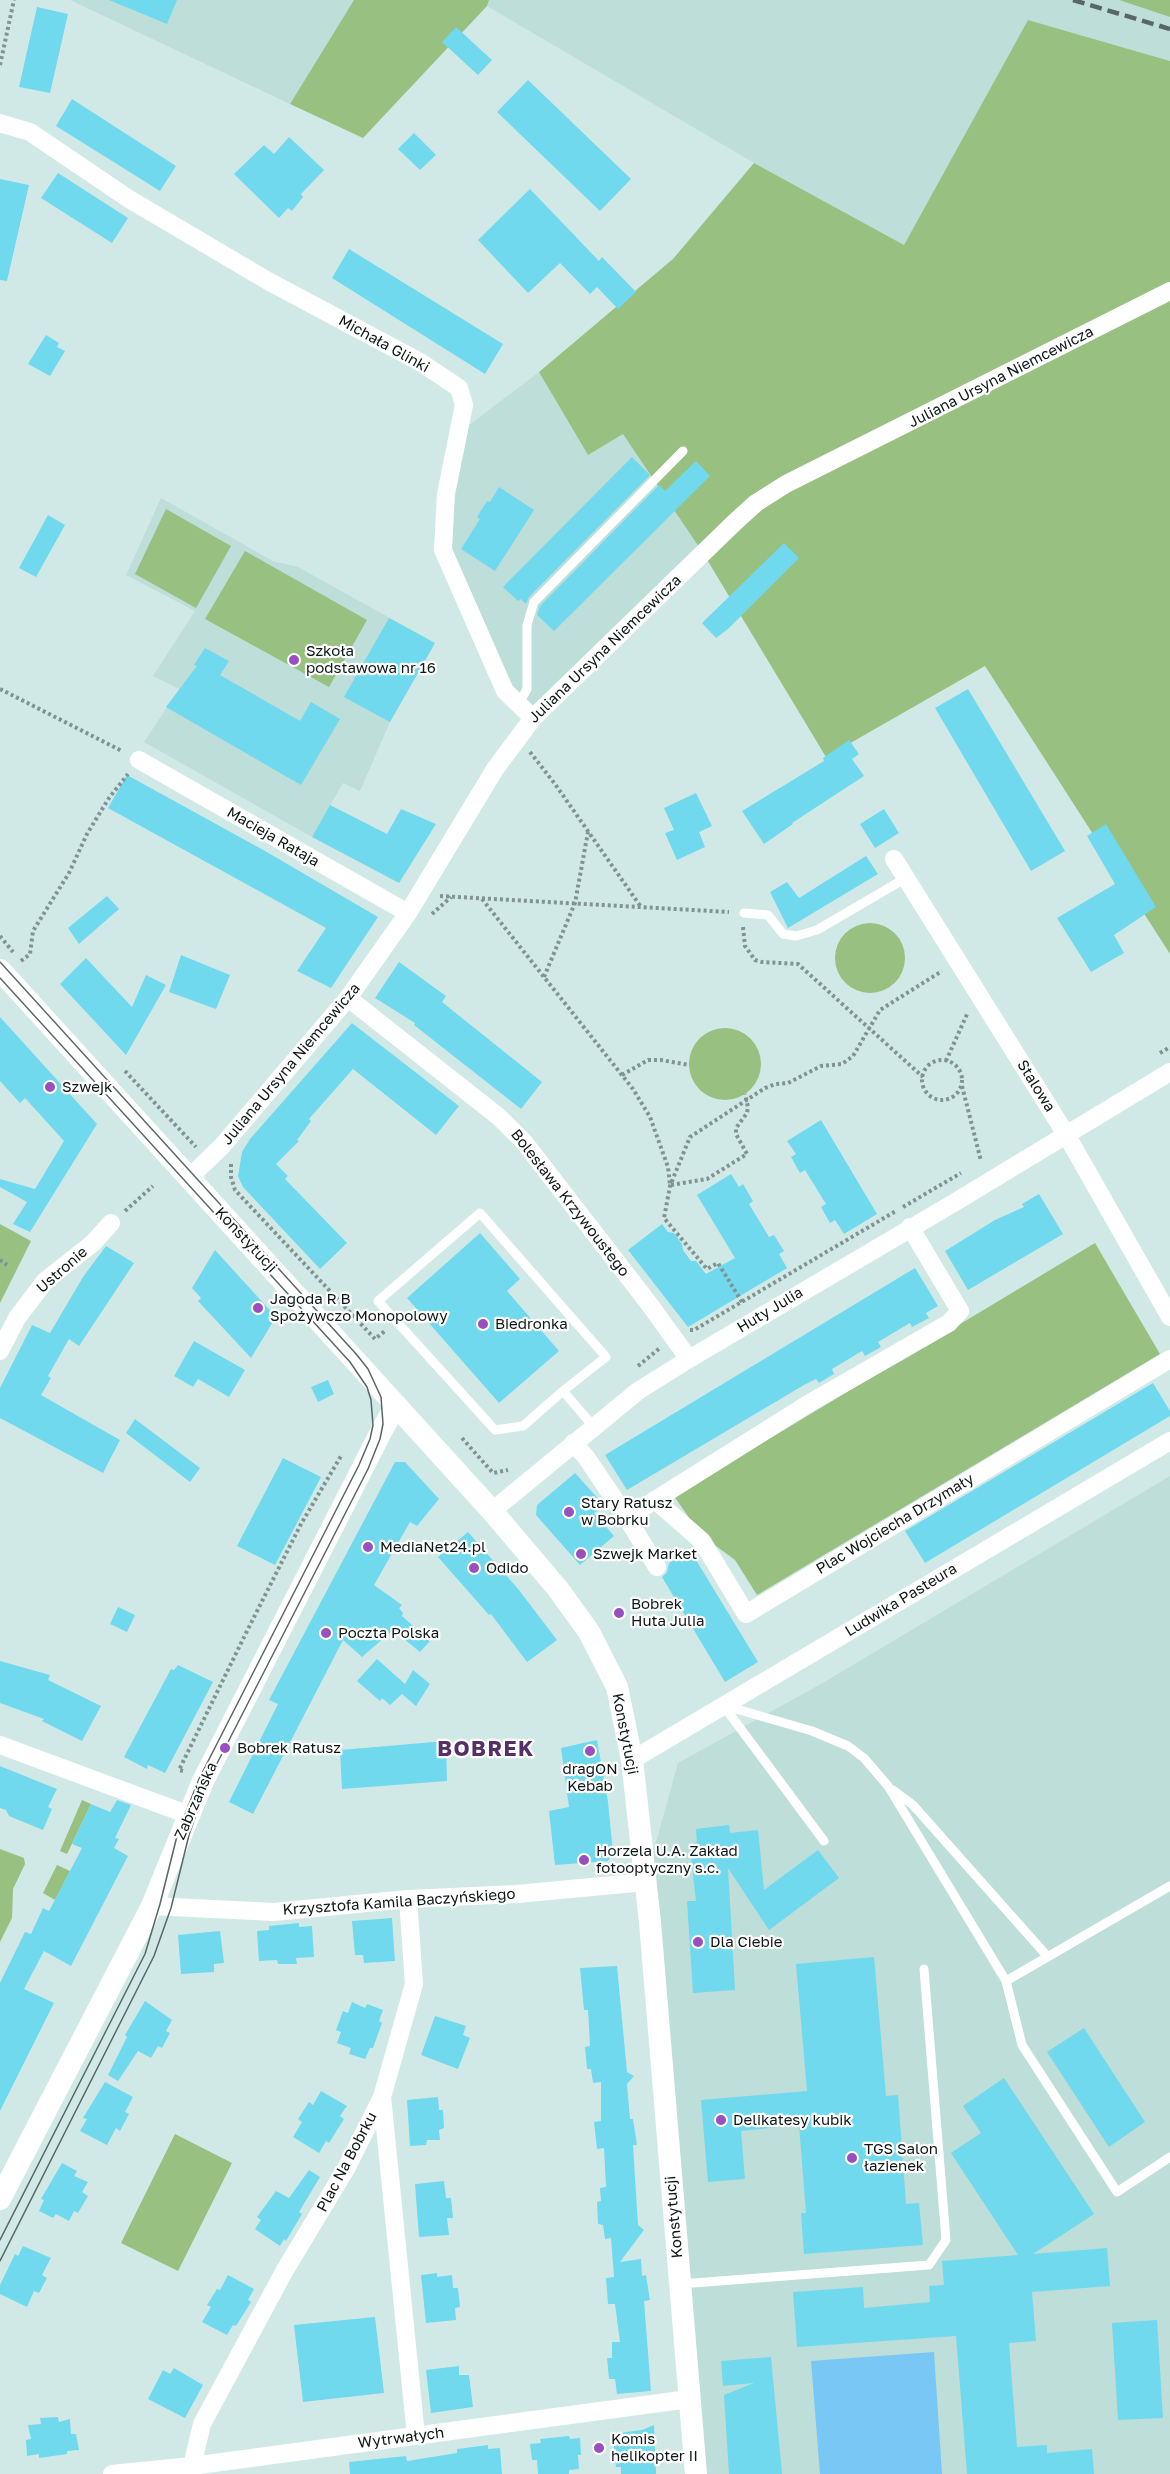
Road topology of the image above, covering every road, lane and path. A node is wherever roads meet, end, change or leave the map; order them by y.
1 (14, 0) edge
2 (0, 65) edge
3 (0, 123) edge
4 (1170, 291) edge
5 (683, 451) dead end
6 (0, 689) edge
7 (518, 705) junction
8 (532, 718) junction
9 (116, 747) dead end
10 (528, 749) dead end
11 (139, 760) joint
12 (588, 831) junction
13 (894, 859) dead end
14 (906, 878) junction
15 (451, 896) dead end
16 (482, 898) junction
17 (575, 903) junction
18 (641, 907) junction
19 (408, 913) junction
20 (744, 913) junction
21 (21, 961) dead end
22 (958, 961) junction
23 (0, 970) edge
24 (544, 977) junction
25 (348, 998) junction
26 (974, 1008) dead end
27 (870, 1029) junction
28 (946, 1061) junction
29 (689, 1065) dead end
30 (1170, 1072) edge
31 (622, 1075) junction
32 (923, 1077) junction
33 (962, 1085) junction
34 (746, 1096) junction
35 (1067, 1136) junction
36 (990, 1156) dead end
37 (981, 1161) junction
38 (231, 1162) dead end
39 (222, 1177) dead end
40 (231, 1177) junction
41 (189, 1178) junction
42 (153, 1186) dead end
43 (670, 1186) junction
44 (111, 1223) joint
45 (910, 1227) junction
46 (0, 1260) edge
47 (7, 1265) dead end
48 (742, 1302) junction
49 (1170, 1317) edge
50 (685, 1329) dead end
51 (375, 1339) dead end
52 (664, 1345) dead end
53 (0, 1351) edge
54 (688, 1359) junction
55 (1170, 1359) edge
56 (636, 1367) dead end
57 (563, 1392) junction
58 (396, 1406) junction
59 (593, 1426) junction
60 (462, 1438) dead end
61 (1170, 1441) edge
62 (573, 1443) junction
63 (341, 1456) dead end
64 (516, 1464) dead end
65 (655, 1500) junction
66 (492, 1511) junction
67 (627, 1518) junction
68 (657, 1567) dead end
69 (723, 1706) junction
70 (0, 1745) edge
71 (632, 1760) junction
72 (189, 1774) dead end
73 (888, 1786) junction
74 (189, 1815) junction
75 (824, 1841) dead end
76 (645, 1882) junction
77 (1170, 1886) edge
78 (408, 1899) junction
79 (152, 1906) junction
80 (1048, 1957) junction
81 (924, 1969) dead end
82 (1006, 1981) junction
83 (382, 2097) junction
84 (1170, 2157) edge
85 (0, 2199) edge
86 (680, 2284) junction
87 (689, 2399) junction
88 (416, 2436) junction
89 (193, 2470) edge
90 (112, 2474) edge
91 (696, 2474) edge

1 - 2 path
3 - 7 street, Michała Glinki
4 - 8 street, Juliana Ursyna Niemcewicza
5 - 7 lane
6 - 9 path
7 - 8 street, Michała Glinki
8 - 19 street, Juliana Ursyna Niemcewicza
10 - 12 path
11 - 19 street, Macieja Rataja
11 - 21 path
12 - 17 path
12 - 18 path
13 - 14 street, Stalowa
14 - 20 lane
14 - 22 street, Stalowa
15 - 16 path
16 - 17 path
16 - 24 path
17 - 18 path
17 - 24 path
18 - 20 path
19 - 25 street, Juliana Ursyna Niemcewicza
20 - 27 path
22 - 27 path
22 - 35 street, Stalowa
23 - 41 street, Konstytucji
24 - 31 path
25 - 41 street, Juliana Ursyna Niemcewicza
25 - 54 street, Bolesława Krzywoustego
26 - 28 path
27 - 32 path
27 - 34 path
28 - 32 path
28 - 33 path
29 - 31 path
30 - 35 street, Huty Julia
31 - 43 path
32 - 33 path
33 - 37 path
34 - 43 path
34 - 43 path
35 - 45 street, Huty Julia
35 - 49 street, Stalowa
36 - 37 path
37 - 48 path
38 - 40 path
39 - 40 path
40 - 51 path
41 - 58 street, Konstytucji
42 - 44 path
43 - 48 path
44 - 53 street, Ustronie
45 - 54 street, Huty Julia
45 - 65 street
46 - 47 path
48 - 50 path
52 - 56 path
54 - 59 street, Huty Julia
55 - 65 street, Plac Wojciecha Drzymały
57 - 57 lane
57 - 59 lane
58 - 66 street, Konstytucji
58 - 74 street, Zabrzańska
59 - 62 street, Huty Julia
60 - 64 path
61 - 69 street, Ludwika Pasteura
62 - 66 street, Huty Julia
62 - 67 street
63 - 72 path
65 - 67 street
66 - 71 street, Konstytucji
67 - 68 street
69 - 71 street, Ludwika Pasteura
69 - 73 lane
69 - 75 lane
70 - 74 street
71 - 76 street, Konstytucji
73 - 80 lane
73 - 82 lane
74 - 79 street, Zabrzańska
76 - 78 street, Krzysztofa Kamila Baczyńskiego
76 - 86 street, Konstytucji
77 - 80 lane
78 - 79 street, Krzysztofa Kamila Baczyńskiego
78 - 83 street
79 - 85 street, Zabrzańska
80 - 82 lane
81 - 86 lane
82 - 84 lane
83 - 88 street, Plac Na Bobrku
83 - 89 street, Plac Na Bobrku
86 - 87 street, Konstytucji
87 - 88 street, Wytrwałych
87 - 91 street, Konstytucji
88 - 89 street, Wytrwałych
89 - 90 street, Wytrwałych

